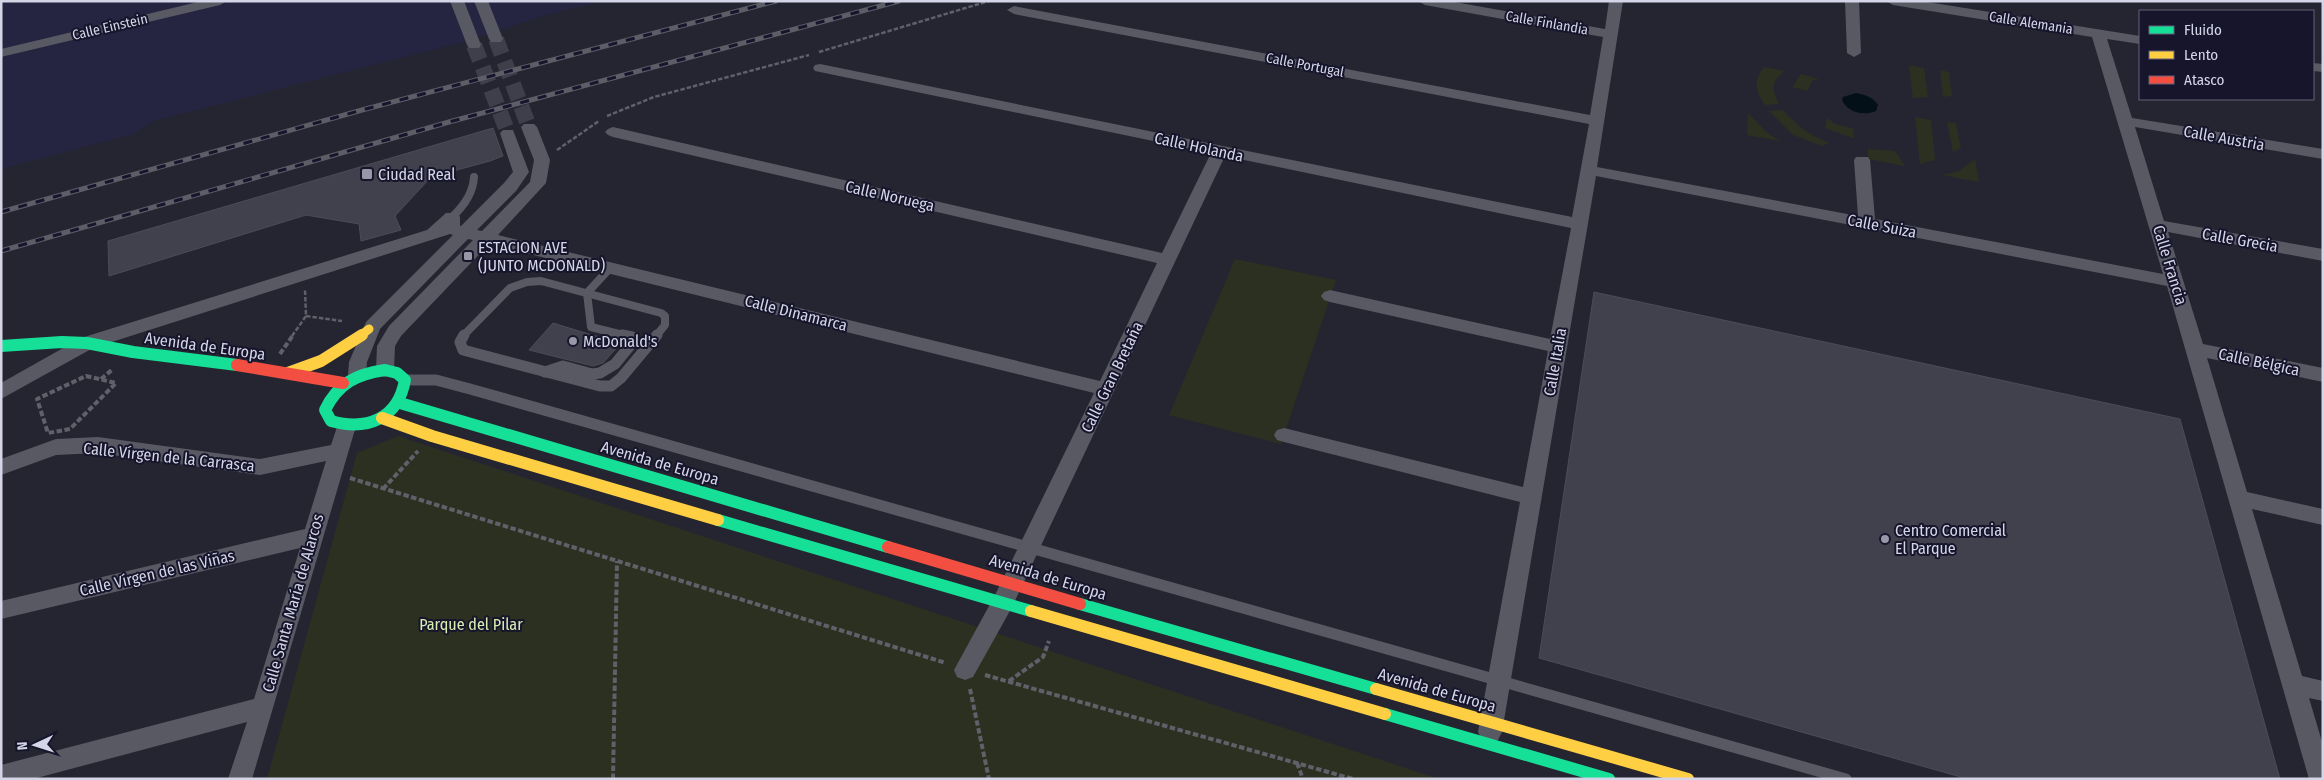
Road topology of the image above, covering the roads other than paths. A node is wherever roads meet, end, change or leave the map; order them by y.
1 (220, 1) edge
2 (457, 1) edge
3 (481, 1) edge
4 (1425, 1) edge
5 (1616, 1) edge
6 (1852, 1) edge
7 (1893, 1) edge
8 (1014, 10) dead end
9 (2098, 33) junction
10 (1610, 34) junction
11 (496, 39) tunnel mouth
12 (2139, 40) edge
13 (474, 44) tunnel mouth
14 (1, 53) edge
15 (1854, 53) dead end
16 (820, 68) dead end
17 (1597, 121) junction
18 (2125, 121) junction
19 (529, 127) tunnel mouth
20 (613, 132) dead end
21 (508, 133) tunnel mouth
22 (1220, 151) junction
23 (2323, 154) edge
24 (1862, 160) dead end
25 (1589, 170) junction
26 (474, 177) dead end
27 (1579, 224) junction
28 (1867, 224) junction
29 (2157, 225) junction
30 (456, 226) junction
31 (486, 236) junction
32 (2323, 255) edge
33 (1168, 260) junction
34 (611, 267) junction
35 (2175, 282) junction
36 (587, 293) junction
37 (1330, 296) dead end
38 (371, 327) junction
39 (62, 342) junction
40 (87, 343) junction
41 (1, 346) edge
42 (1558, 347) junction
43 (2195, 349) junction
44 (1, 358) edge
45 (385, 370) junction
46 (544, 372) junction
47 (285, 374) junction
48 (2323, 375) edge
49 (350, 379) junction
50 (405, 380) junction
51 (1106, 389) junction
52 (1, 392) edge
53 (1549, 398) joint
54 (400, 403) junction
55 (382, 418) junction
56 (346, 426) junction
57 (1284, 435) dead end
58 (338, 451) junction
59 (1, 467) edge
60 (1532, 497) junction
61 (2239, 498) junction
62 (2323, 517) edge
63 (313, 536) junction
64 (1029, 549) junction
65 (1013, 583) junction
66 (1003, 602) junction
67 (1, 610) edge
68 (965, 670) road end
69 (1499, 681) junction
70 (2294, 684) junction
71 (2323, 691) edge
72 (263, 707) junction
73 (1490, 733) junction
74 (1, 776) edge
75 (240, 779) edge
76 (1610, 779) edge
77 (1688, 779) edge
78 (1846, 779) edge
79 (2321, 779) edge

1 - 14 street, Calle Einstein
2 - 13 street
3 - 11 street
4 - 10 street, Calle Finlandia
5 - 10 street, Calle Italia
6 - 15 street
7 - 9 street, Calle Alemania
8 - 17 street, Calle Portugal
9 - 12 street, Calle Alemania
9 - 18 street, Calle Francia
10 - 17 street, Calle Italia
16 - 22 street, Calle Holanda
17 - 25 street, Calle Italia
18 - 23 street, Calle Austria
18 - 29 street, Calle Francia
19 - 31 street
20 - 33 street, Calle Noruega
21 - 30 street
22 - 27 street, Calle Holanda
22 - 33 street, Calle Gran Bretaña
24 - 28 street
25 - 27 street, Calle Italia
25 - 28 street, Calle Suiza
26 - 30 lane
27 - 42 street, Calle Italia
28 - 35 street, Calle Suiza
29 - 32 street, Calle Grecia
29 - 35 street, Calle Francia
30 - 31 street, Calle Dinamarca
30 - 38 street
30 - 40 street
31 - 34 street, Calle Dinamarca
31 - 45 street
33 - 51 street, Calle Gran Bretaña
34 - 36 lane
34 - 51 street, Calle Dinamarca
35 - 43 street, Calle Francia
36 - 46 lane
36 - 46 lane
36 - 46 lane
37 - 42 street
38 - 47 main road
38 - 49 street
39 - 40 main road, Avenida de Europa
39 - 41 main road, Avenida de Europa
39 - 44 main road, Avenida de Europa
40 - 47 main road, Avenida de Europa
40 - 52 street
42 - 53 street, Calle Italia
43 - 48 street, Calle Bélgica
43 - 61 street, Calle Francia
45 - 49 main road
45 - 50 main road
47 - 49 main road, Avenida de Europa
49 - 56 main road
50 - 54 main road
50 - 64 lane
51 - 64 street, Calle Gran Bretaña
53 - 60 street, Calle Italia
54 - 55 main road
54 - 65 main road, Avenida de Europa
55 - 56 main road
55 - 66 main road, Avenida de Europa
56 - 58 street, Calle Santa María de Alarcos
57 - 60 street
58 - 59 street, Calle Vírgen de la Carrasca
58 - 63 street, Calle Santa María de Alarcos
60 - 69 street, Calle Italia
61 - 62 street
61 - 70 street, Calle Francia
63 - 67 street, Calle Vírgen de las Viñas
63 - 72 street, Calle Santa María de Alarcos
64 - 65 street, Calle Gran Bretaña
64 - 69 lane
65 - 66 street, Calle Gran Bretaña
65 - 73 main road, Avenida de Europa
66 - 68 street, Calle Gran Bretaña
66 - 73 main road, Avenida de Europa
69 - 73 street, Calle Italia
69 - 78 lane
70 - 71 street
70 - 79 street, Calle Francia
72 - 74 street
72 - 75 street, Calle Santa María de Alarcos
73 - 76 main road, Avenida de Europa
73 - 77 main road, Avenida de Europa

